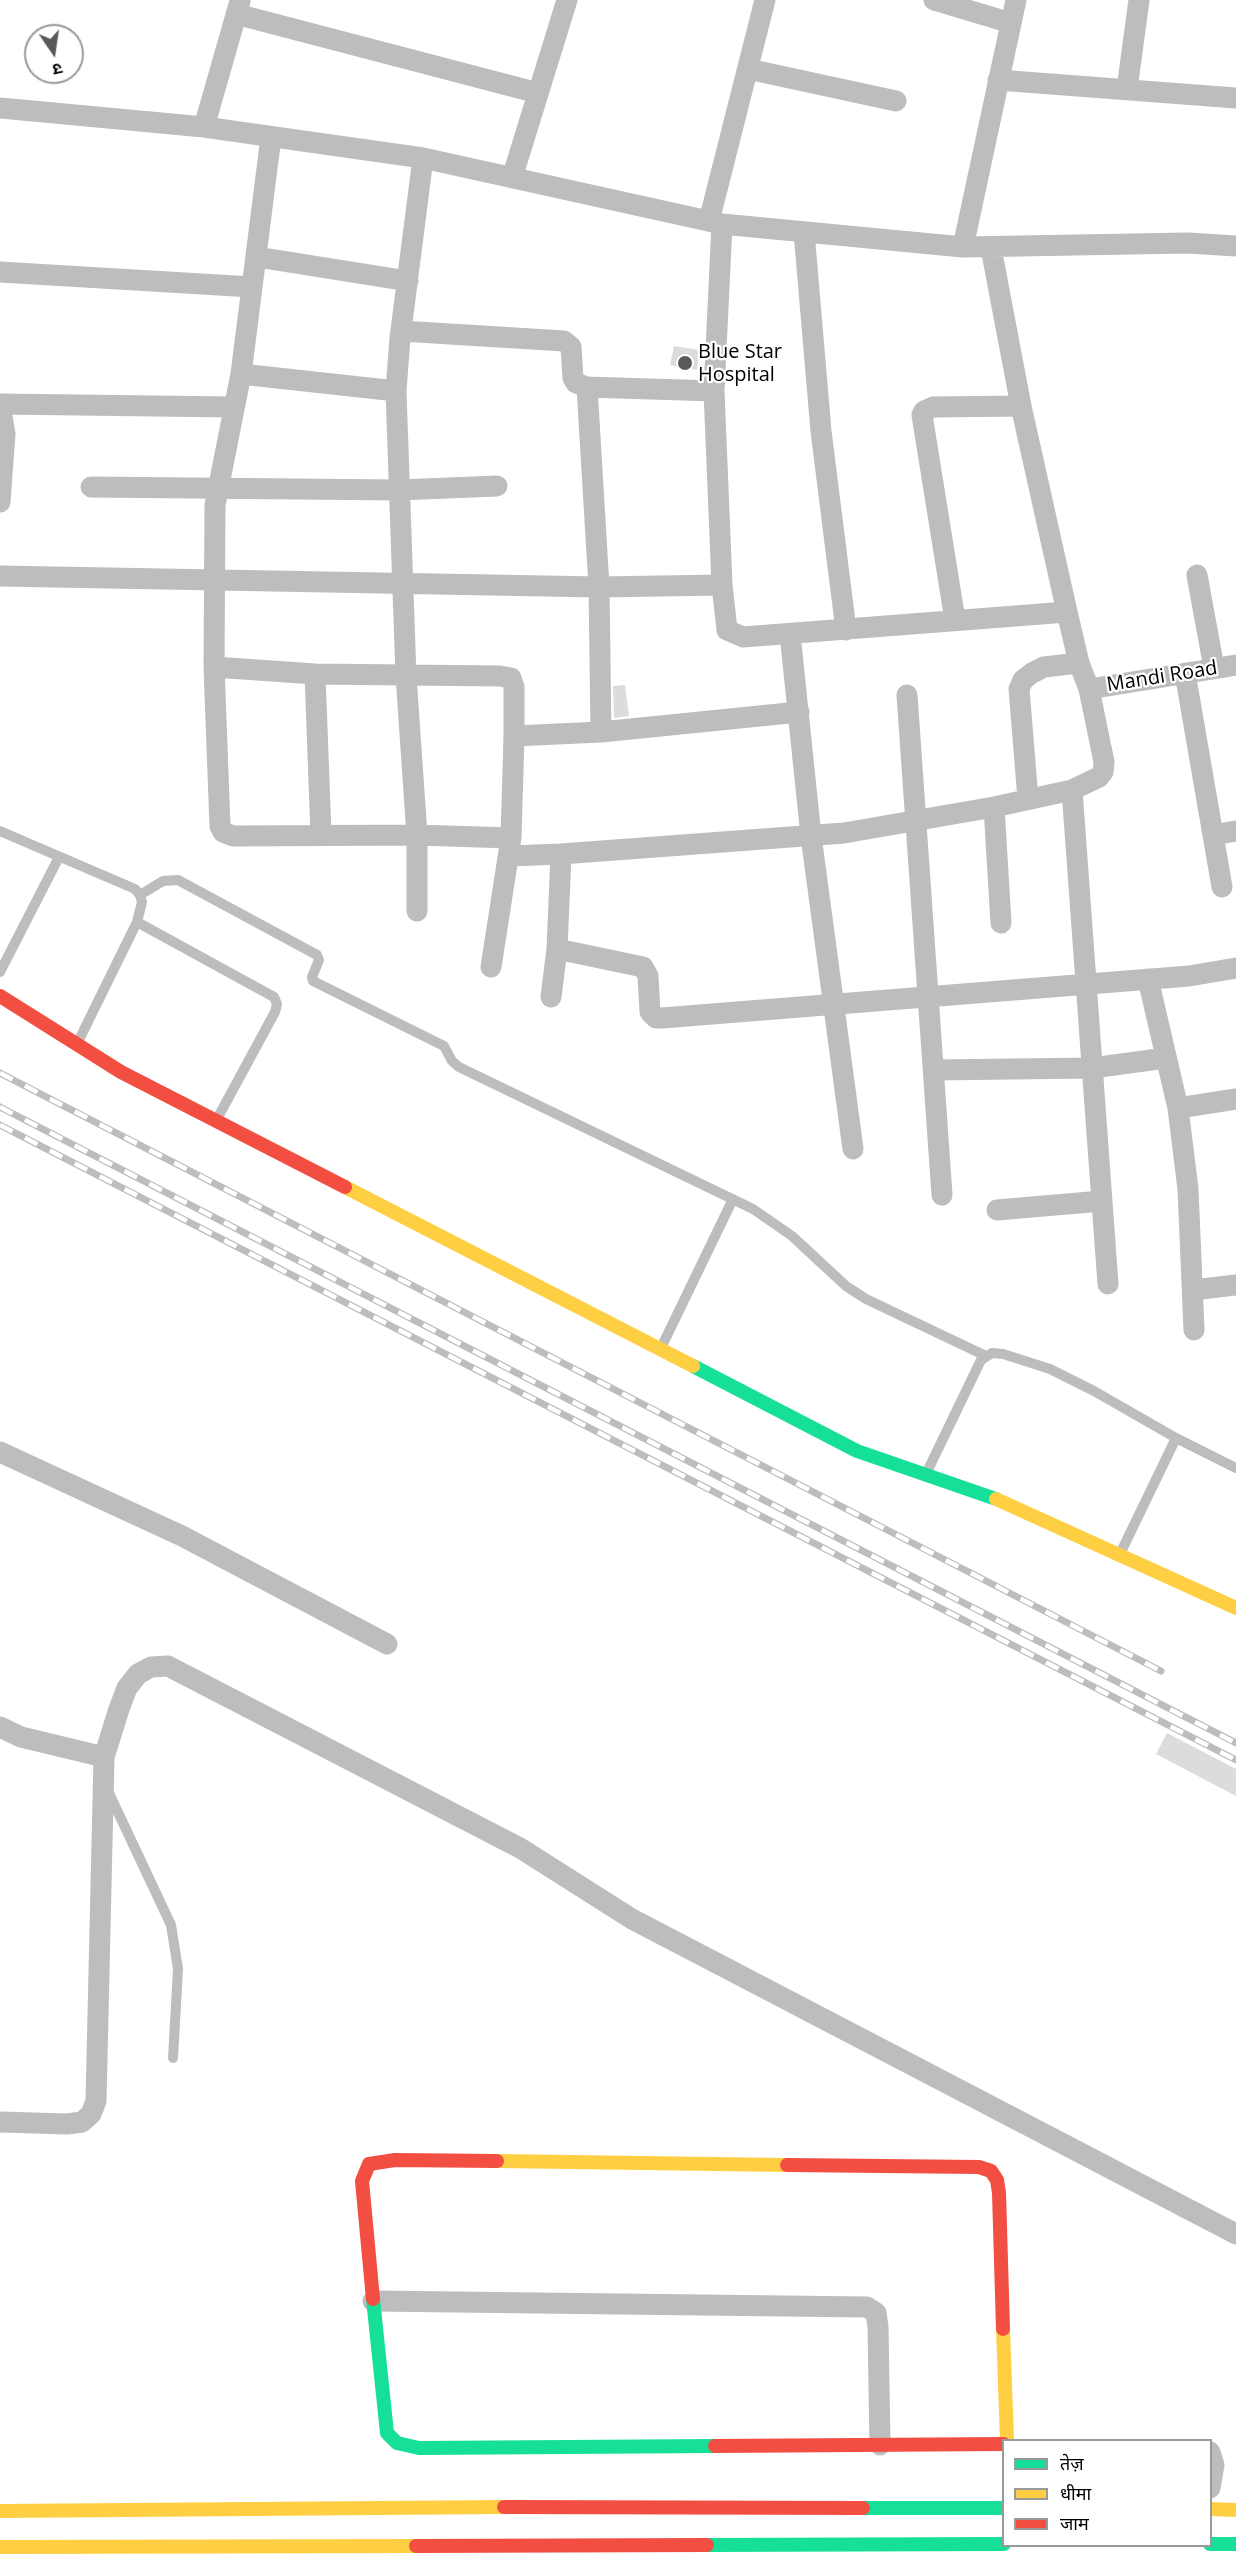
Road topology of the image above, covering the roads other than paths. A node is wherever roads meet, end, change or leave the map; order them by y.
1 (567, 0) edge
2 (765, 0) edge
3 (934, 0) edge
4 (1016, 0) edge
5 (1139, 0) edge
6 (238, 7) edge
7 (1011, 23) junction
8 (748, 69) junction
9 (998, 80) junction
10 (1127, 89) junction
11 (538, 93) junction
12 (1236, 98) edge
13 (896, 101) dead end
14 (0, 108) edge
15 (204, 127) junction
16 (271, 137) junction
17 (423, 158) junction
18 (512, 178) junction
19 (715, 223) junction
20 (804, 232) junction
21 (1236, 246) edge
22 (963, 247) junction
23 (991, 248) junction
24 (257, 257) junction
25 (0, 272) edge
26 (408, 282) junction
27 (252, 287) junction
28 (401, 331) junction
29 (241, 374) junction
30 (586, 387) junction
31 (396, 391) junction
32 (714, 391) junction
33 (0, 404) edge
34 (1022, 406) junction
35 (233, 407) junction
36 (497, 486) dead end
37 (91, 487) dead end
38 (218, 489) junction
39 (399, 490) junction
40 (0, 502) edge
41 (1197, 575) dead end
42 (0, 576) edge
43 (215, 580) junction
44 (403, 584) junction
45 (722, 585) junction
46 (599, 587) junction
47 (1066, 612) junction
48 (955, 620) junction
49 (846, 630) junction
50 (790, 634) junction
51 (1079, 663) junction
52 (1236, 665) edge
53 (214, 667) junction
54 (1214, 668) junction
55 (1185, 673) junction
56 (315, 674) junction
57 (406, 676) junction
58 (1089, 688) junction
59 (907, 695) dead end
60 (799, 712) junction
61 (601, 732) junction
62 (514, 736) junction
63 (1072, 790) junction
64 (1028, 799) junction
65 (994, 807) junction
66 (917, 821) junction
67 (0, 831) edge
68 (1236, 831) edge
69 (321, 835) junction
70 (417, 835) junction
71 (1213, 835) junction
72 (811, 836) junction
73 (510, 847) junction
74 (561, 855) junction
75 (59, 857) junction
76 (1222, 887) dead end
77 (141, 895) junction
78 (417, 911) dead end
79 (137, 921) junction
80 (1001, 923) dead end
81 (558, 949) junction
82 (491, 967) dead end
83 (1236, 968) edge
84 (0, 972) edge
85 (1148, 979) junction
86 (1087, 984) junction
87 (0, 996) edge
88 (551, 997) dead end
89 (929, 998) junction
90 (834, 1004) junction
91 (77, 1044) junction
92 (1166, 1058) junction
93 (1092, 1068) junction
94 (934, 1070) junction
95 (1236, 1099) edge
96 (1178, 1108) junction
97 (216, 1122) junction
98 (852, 1149) dead end
99 (942, 1195) dead end
100 (733, 1199) junction
101 (1102, 1201) junction
102 (998, 1210) dead end
103 (1108, 1284) dead end
104 (1236, 1286) edge
105 (1193, 1290) junction
106 (1194, 1330) dead end
107 (660, 1350) junction
108 (986, 1356) junction
109 (1176, 1438) junction
110 (0, 1452) edge
111 (1236, 1468) edge
112 (926, 1474) junction
113 (1119, 1555) junction
114 (1236, 1608) edge
115 (387, 1644) dead end
116 (0, 1727) edge
117 (104, 1757) junction
118 (104, 1782) junction
119 (173, 2058) dead end
120 (0, 2122) edge
121 (1236, 2234) edge
122 (373, 2301) junction
123 (1007, 2439) edge
124 (1002, 2444) edge
125 (880, 2445) junction
126 (1212, 2458) edge
127 (1212, 2476) edge
128 (390, 2507) junction
129 (1002, 2508) edge
130 (1212, 2509) edge
131 (1236, 2510) edge
132 (0, 2511) edge
133 (391, 2535) junction
134 (1002, 2544) edge
135 (1212, 2544) edge
136 (1236, 2544) edge
137 (0, 2547) edge

1 - 11 street
2 - 8 street
3 - 7 street
4 - 7 street
5 - 10 street
6 - 11 street
6 - 15 street
7 - 9 street
8 - 13 street
8 - 19 street
9 - 10 street
9 - 22 street
10 - 12 street
11 - 18 street
14 - 15 street
15 - 16 street
16 - 17 street
16 - 24 street
17 - 18 street
17 - 26 street
18 - 19 street
19 - 20 street
19 - 32 street
20 - 22 street
20 - 49 street
21 - 23 street
22 - 23 street
23 - 34 street
24 - 26 street
24 - 27 street
25 - 27 street
26 - 28 street
27 - 29 street
28 - 30 street
28 - 31 street
29 - 31 street
29 - 35 street
30 - 32 street
30 - 46 street
31 - 39 street
32 - 45 street
33 - 35 street
33 - 40 street
34 - 47 street
34 - 48 street
35 - 38 street
36 - 39 street
37 - 38 street
38 - 39 street
38 - 43 street
39 - 44 street
41 - 54 street
42 - 43 street
43 - 44 street
43 - 53 street
44 - 46 street
44 - 57 street
45 - 46 street
45 - 50 street
46 - 61 street
47 - 48 street
47 - 51 street
48 - 49 street
49 - 50 street
50 - 60 street
51 - 58 street
51 - 64 street
52 - 54 street, Mandi Road
53 - 56 street
53 - 69 street
54 - 55 street, Mandi Road
55 - 58 street, Mandi Road
55 - 71 street
56 - 57 street
56 - 69 street
57 - 62 street
57 - 70 street
58 - 63 street
59 - 66 street
60 - 61 street
60 - 72 street
61 - 62 street
62 - 73 street
63 - 64 street
63 - 86 street
64 - 65 street
65 - 66 street
65 - 80 street
66 - 72 street
66 - 89 street
67 - 75 lane
68 - 71 street
69 - 70 street
70 - 73 street
70 - 78 street
71 - 76 street
72 - 74 street
72 - 90 street
73 - 74 street
73 - 82 street
74 - 81 street
75 - 77 lane
75 - 84 lane
77 - 79 lane
77 - 100 lane
79 - 91 lane
79 - 97 lane
81 - 88 street
81 - 90 street
83 - 85 street
85 - 86 street
85 - 92 street
86 - 89 street
86 - 93 street
87 - 91 street
89 - 90 street
89 - 94 street
90 - 98 street
91 - 97 street
92 - 93 street
92 - 96 street
93 - 94 street
93 - 101 street
94 - 99 street
95 - 96 street
96 - 105 street
97 - 107 street
100 - 107 lane
100 - 108 lane
101 - 102 street
101 - 103 street
104 - 105 street
105 - 106 street
107 - 112 street
108 - 109 lane
108 - 112 lane
109 - 111 lane
109 - 113 lane
110 - 115 street
112 - 113 street
113 - 114 street
116 - 117 street
117 - 118 street
117 - 121 street
118 - 119 lane
118 - 120 street
122 - 123 street
122 - 125 street
122 - 125 street
124 - 125 street
126 - 127 street
128 - 129 street
128 - 132 street
128 - 133 street
130 - 131 street
133 - 134 street
133 - 137 street
135 - 136 street

